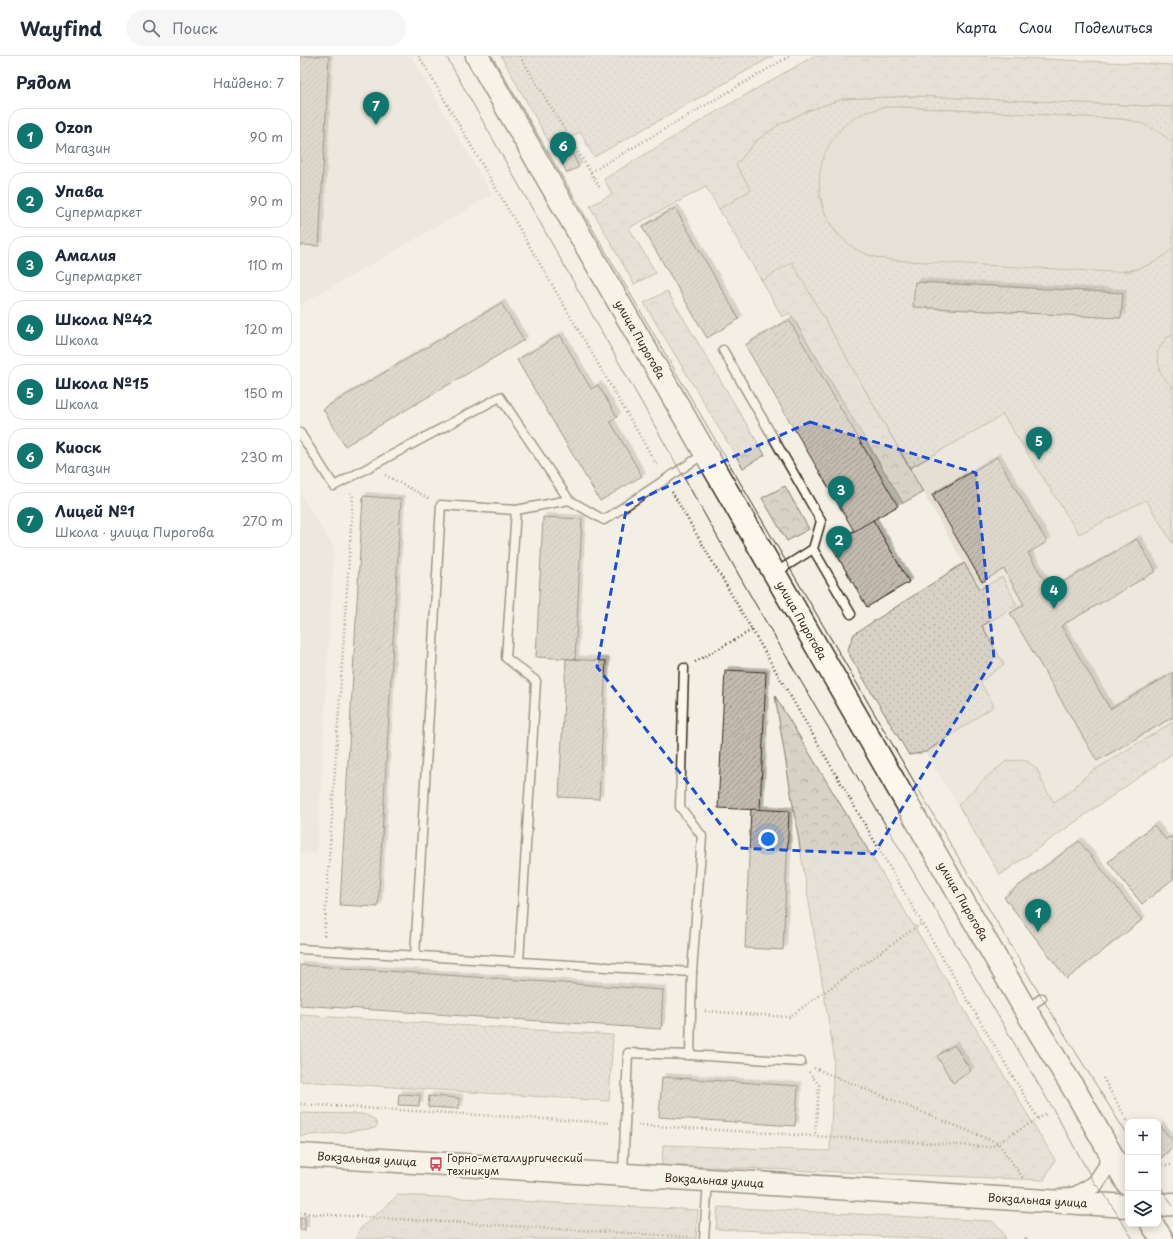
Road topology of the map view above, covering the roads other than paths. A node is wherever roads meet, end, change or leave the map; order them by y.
1 (477, 56) edge
2 (723, 350) dead end
3 (300, 433) edge
4 (706, 453) junction
5 (570, 500) junction
6 (516, 510) junction
7 (813, 549) junction
8 (775, 573) junction
9 (851, 614) dead end
10 (684, 668) road end
11 (300, 949) edge
12 (415, 956) junction
13 (519, 962) junction
14 (692, 972) junction
15 (690, 1055) junction
16 (801, 1062) road end
17 (1108, 1149) junction
18 (300, 1155) edge
19 (623, 1175) junction
20 (1125, 1179) edge
21 (708, 1180) junction
22 (1041, 1201) junction
23 (1173, 1204) edge
24 (1161, 1205) edge
25 (1125, 1206) edge
26 (1154, 1227) edge
27 (704, 1238) edge
28 (1162, 1239) edge

1 - 4 main road, улица Пирогова
2 - 7 lane
3 - 5 lane
4 - 5 lane
4 - 8 main road, улица Пирогова
5 - 6 lane
6 - 12 lane
6 - 13 lane
7 - 8 lane
7 - 9 lane
8 - 17 main road, улица Пирогова
10 - 14 lane
11 - 12 lane
12 - 13 lane
13 - 14 lane
14 - 15 lane
15 - 16 lane
15 - 19 lane
17 - 20 main road, улица Пирогова
17 - 22 street
18 - 19 main road, Вокзальная улица
19 - 21 main road, Вокзальная улица
21 - 22 main road, Вокзальная улица
21 - 27 lane
22 - 25 main road, Вокзальная улица
23 - 24 main road
26 - 28 main road

